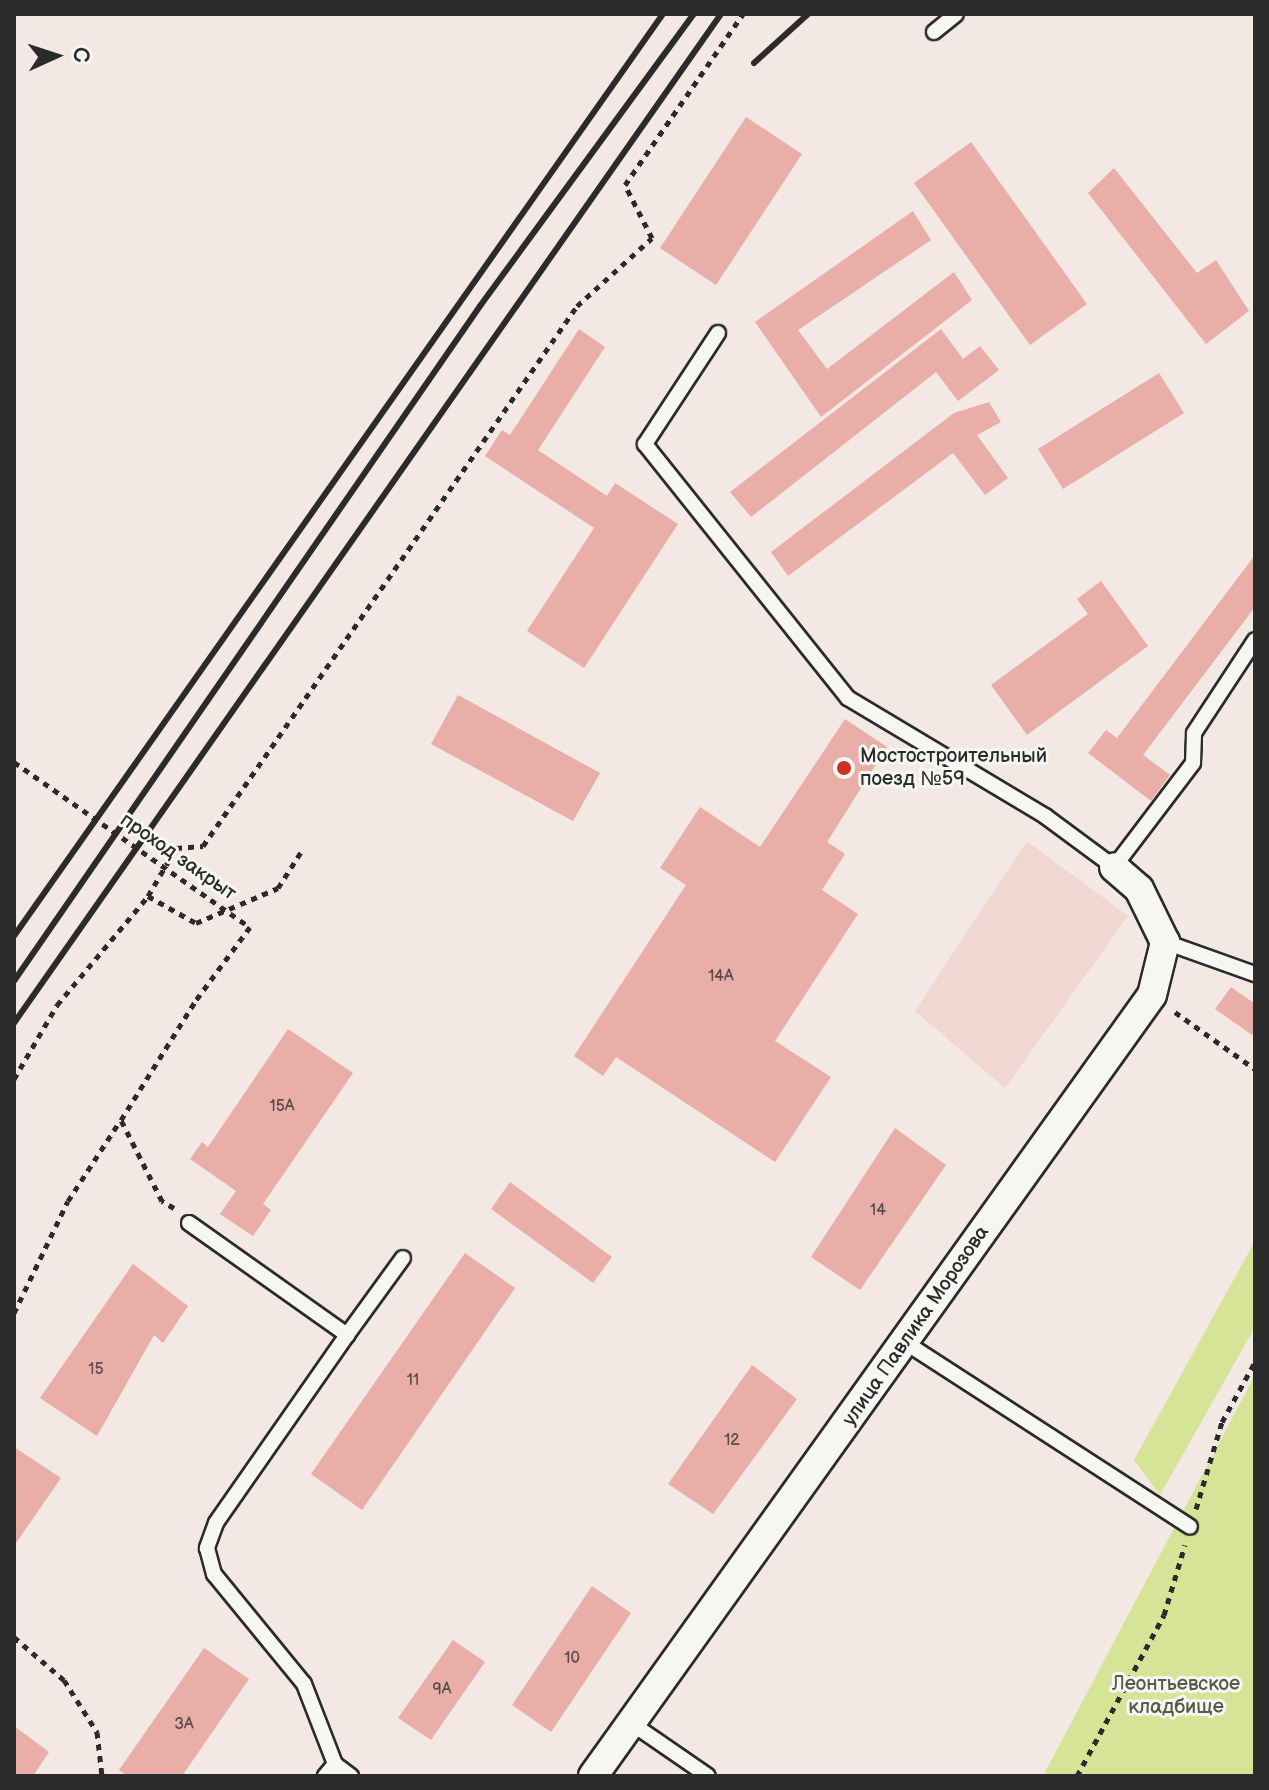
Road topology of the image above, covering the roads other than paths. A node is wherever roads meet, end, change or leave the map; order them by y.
1 (956, 14) edge
2 (934, 32) dead end
3 (718, 333) dead end
4 (1255, 640) edge
5 (1114, 867) junction
6 (1165, 942) junction
7 (1255, 974) edge
8 (189, 1223) road end
9 (403, 1258) dead end
10 (347, 1335) junction
11 (906, 1343) junction
12 (1190, 1527) road end
13 (631, 1723) junction
14 (330, 1770) edge
15 (351, 1776) edge
16 (593, 1776) edge
17 (708, 1776) edge

1 - 2 lane
3 - 5 lane
4 - 5 lane
5 - 6 street
6 - 7 lane
6 - 11 street, улица Павлика Морозова
8 - 10 lane
9 - 10 lane
10 - 14 lane
11 - 12 lane
11 - 13 street, улица Павлика Морозова
13 - 16 street, улица Павлика Морозова
13 - 17 lane
14 - 15 lane

